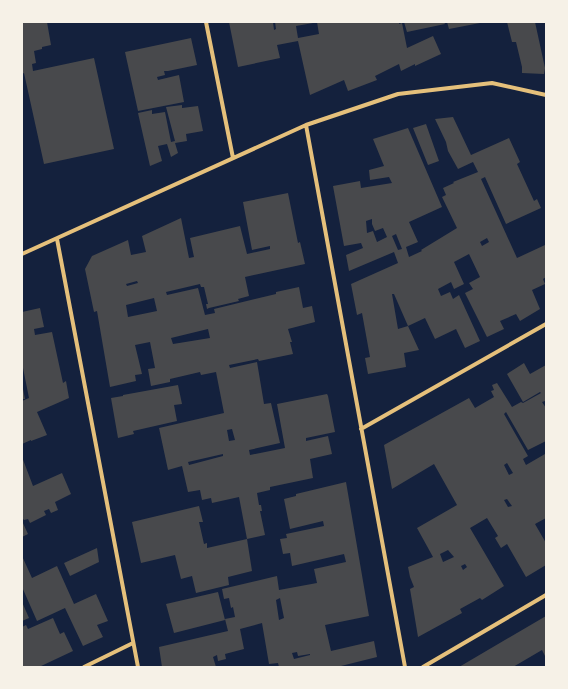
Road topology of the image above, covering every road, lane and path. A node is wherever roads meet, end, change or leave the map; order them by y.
1 (206, 22) edge
2 (546, 95) edge
3 (306, 125) junction
4 (234, 158) junction
5 (56, 239) junction
6 (22, 254) edge
7 (546, 324) edge
8 (362, 429) junction
9 (546, 595) edge
10 (134, 643) junction
11 (84, 667) edge
12 (138, 667) edge
13 (405, 667) edge
14 (423, 667) edge

1 - 4 street
2 - 3 street
3 - 4 street
3 - 8 street
4 - 5 street
5 - 6 street
5 - 10 street
7 - 8 street
8 - 13 street
9 - 14 street
10 - 11 street
10 - 12 street

